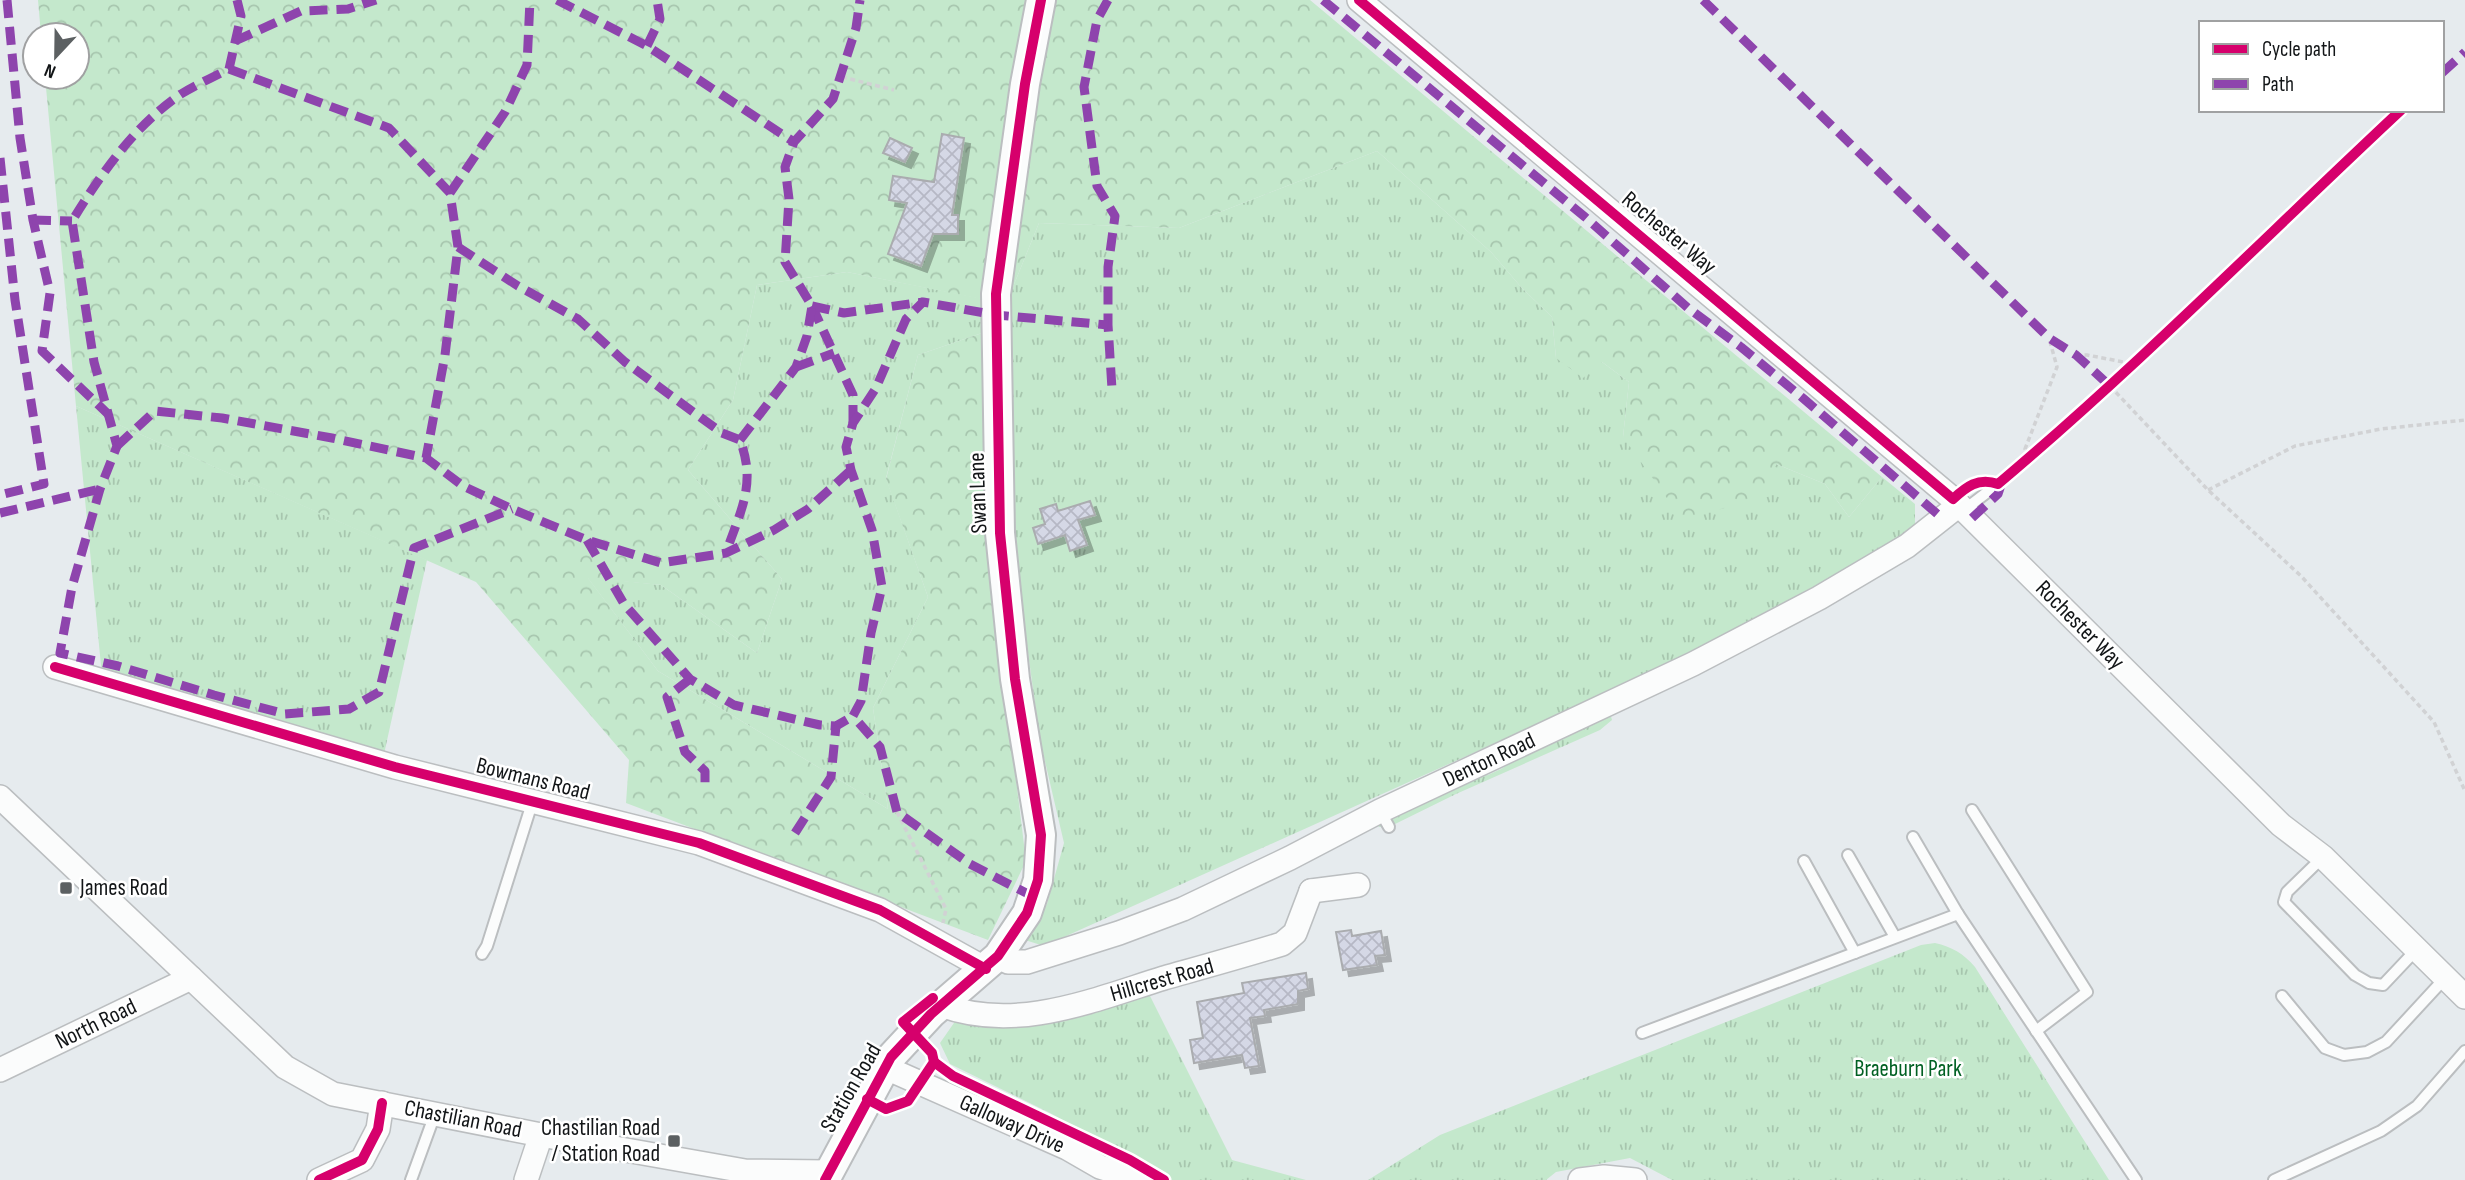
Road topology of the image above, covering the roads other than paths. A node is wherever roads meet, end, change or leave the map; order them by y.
1 (1041, 0) edge
2 (1359, 0) edge
3 (1998, 484) dead end
4 (1961, 507) junction
5 (55, 667) dead end
6 (533, 800) junction
7 (4, 807) edge
8 (1972, 810) dead end
9 (1913, 837) dead end
10 (1848, 855) dead end
11 (1290, 858) junction
12 (2323, 858) junction
13 (1804, 861) dead end
14 (1358, 885) dead end
15 (1311, 891) junction
16 (1958, 914) junction
17 (1895, 937) junction
18 (2417, 949) junction
19 (1855, 953) junction
20 (482, 954) dead end
21 (992, 962) junction
22 (2446, 977) junction
23 (191, 978) junction
24 (2283, 996) dead end
25 (2465, 997) edge
26 (942, 1005) junction
27 (2036, 1031) junction
28 (1642, 1033) dead end
29 (2465, 1051) edge
30 (884, 1067) junction
31 (0, 1070) edge
32 (383, 1103) junction
33 (435, 1114) junction
34 (541, 1135) junction
35 (826, 1176) edge
36 (319, 1180) edge
37 (411, 1180) edge
38 (526, 1180) edge
39 (1141, 1180) edge
40 (1580, 1180) edge
41 (1635, 1180) edge
42 (2136, 1180) edge
43 (2274, 1180) edge

1 - 21 street, Swan Lane
2 - 4 street, Rochester Way
3 - 4 lane
4 - 11 street, Denton Road
4 - 12 street, Rochester Way
5 - 6 street, Bowmans Road
6 - 20 lane
6 - 21 street, Bowmans Road
7 - 23 street, Chastilian Road
8 - 27 lane
9 - 16 lane
10 - 17 lane
11 - 15 street
11 - 21 street, Denton Road
12 - 18 street, Rochester Way
12 - 18 lane
13 - 19 lane
14 - 15 street
15 - 26 street, Hillcrest Road
16 - 17 lane
16 - 27 lane
17 - 19 lane
18 - 22 street, Rochester Way
19 - 28 lane
21 - 26 street, Station Road
22 - 24 lane
22 - 25 street, Rochester Way
23 - 31 street, North Road
23 - 32 street, Chastilian Road
26 - 30 street, Station Road
27 - 42 lane
29 - 43 lane
30 - 35 street, Station Road
30 - 39 street, Galloway Drive
32 - 33 street, Chastilian Road
32 - 36 street
33 - 34 street, Chastilian Road
33 - 37 lane
34 - 35 street, Chastilian Road
34 - 38 street
40 - 41 street

